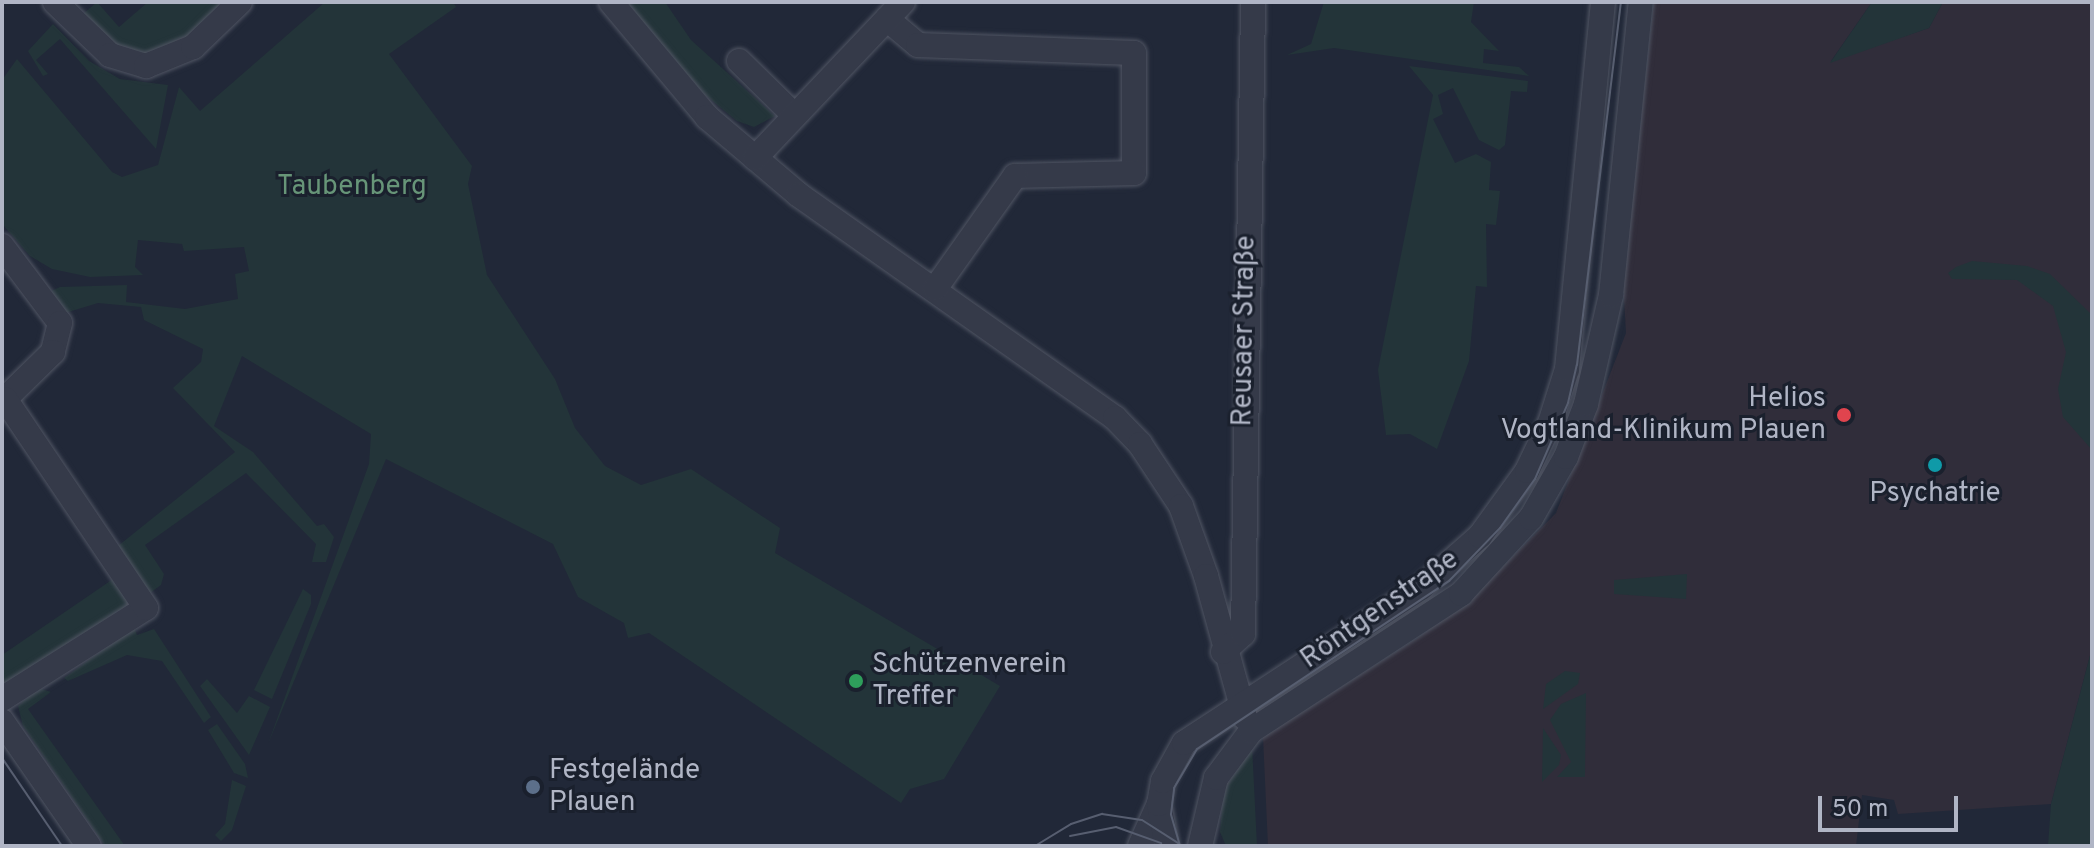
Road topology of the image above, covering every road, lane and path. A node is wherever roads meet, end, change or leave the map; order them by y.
1 (55, 2) edge
2 (240, 2) edge
3 (611, 2) edge
4 (1253, 2) edge
5 (1603, 2) edge
6 (1641, 2) edge
7 (895, 11) edge
8 (739, 61) dead end
9 (795, 116) junction
10 (755, 158) junction
11 (2, 246) edge
12 (935, 289) junction
13 (4, 400) edge
14 (1223, 652) junction
15 (2, 699) edge
16 (1240, 703) junction
17 (2, 721) edge
18 (1251, 731) junction
19 (1159, 804) junction
20 (1209, 816) junction
21 (89, 846) edge
22 (1140, 846) edge
23 (1167, 846) edge
24 (1200, 846) edge
25 (1217, 846) edge

1 - 2 street
3 - 10 street
4 - 14 street, Reusaer Straße
5 - 16 street, Röntgenstraße
6 - 18 street, Röntgenstraße
7 - 9 street
7 - 12 street
8 - 9 street
9 - 10 street
10 - 12 street
11 - 13 street
12 - 14 street
13 - 15 street
14 - 16 street
16 - 18 street
16 - 19 street, Röntgenstraße
17 - 21 street
18 - 20 street, Röntgenstraße
19 - 22 street
19 - 23 street, Röntgenstraße
20 - 24 street, Röntgenstraße
20 - 25 street, Röntgenstraße

